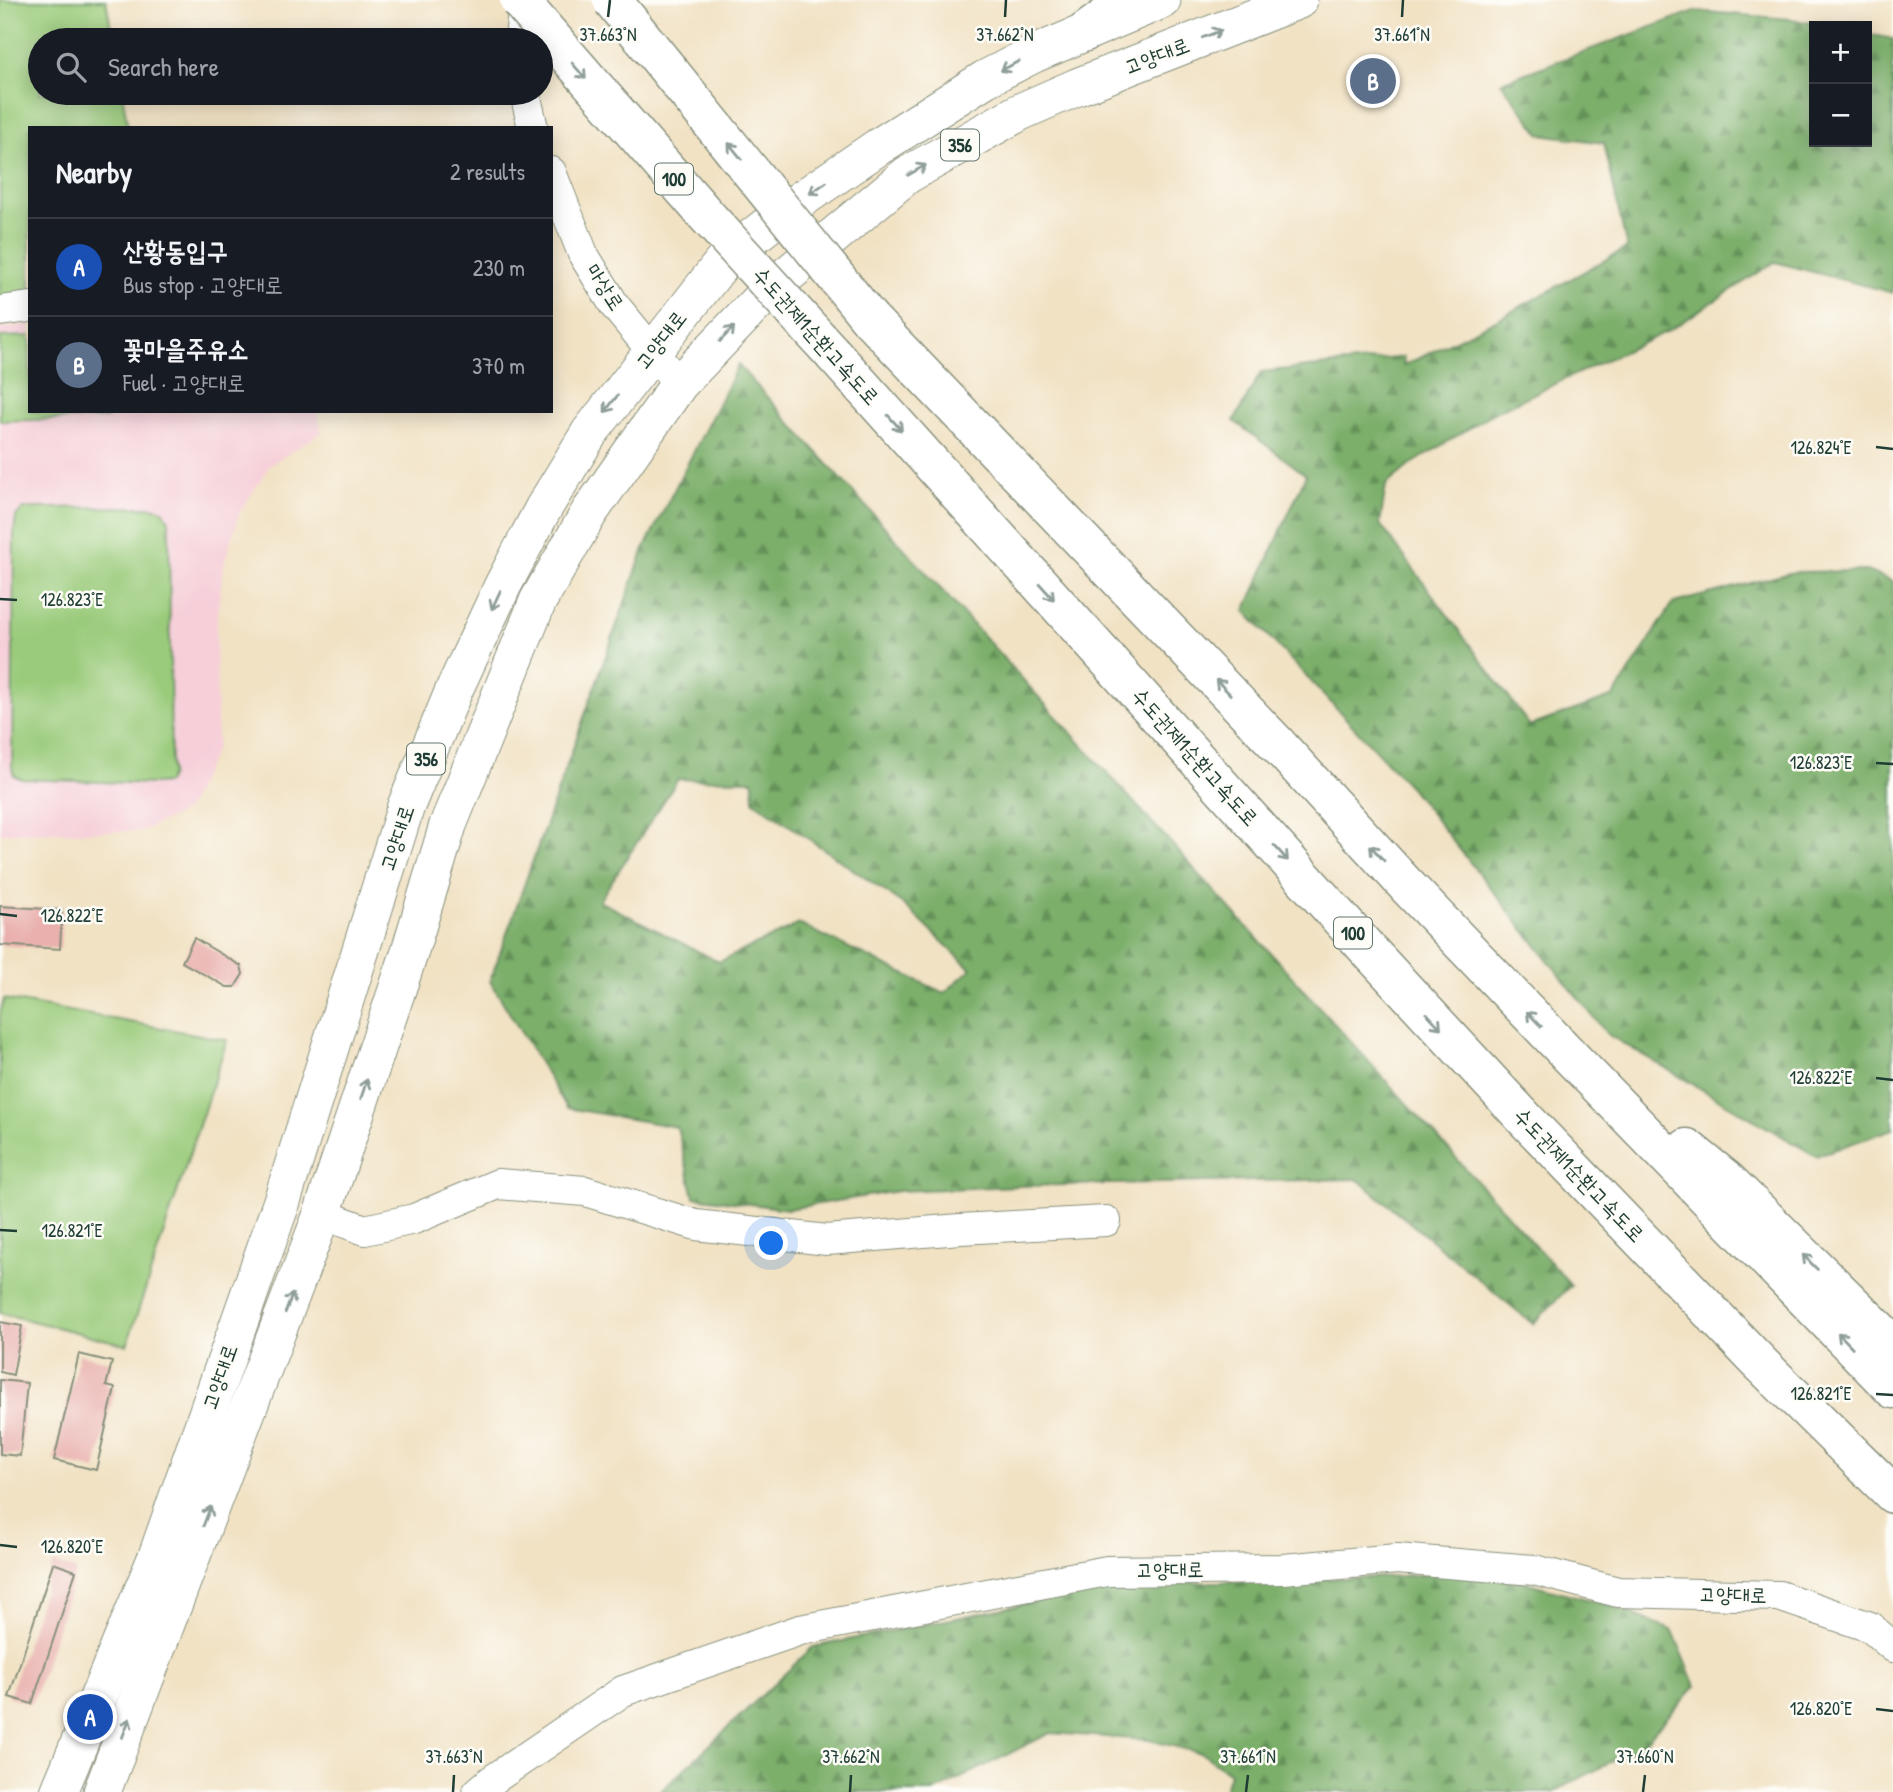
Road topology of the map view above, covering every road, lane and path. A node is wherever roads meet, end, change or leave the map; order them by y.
1 (519, 0) edge
2 (528, 0) edge
3 (612, 0) edge
4 (1129, 0) edge
5 (1162, 0) edge
6 (1299, 0) edge
7 (521, 28) edge
8 (543, 28) edge
9 (1085, 32) junction
10 (553, 39) edge
11 (527, 105) edge
12 (532, 126) edge
13 (553, 179) edge
14 (28, 307) edge
15 (0, 311) edge
16 (653, 351) junction
17 (680, 384) junction
18 (1567, 1053) junction
19 (322, 1214) junction
20 (1106, 1221) dead end
21 (1893, 1344) edge
22 (1893, 1389) edge
23 (1893, 1494) edge
24 (1893, 1647) edge
25 (59, 1792) edge
26 (102, 1792) edge
27 (478, 1792) edge

1 -> 8 highway, 수도권제1순환고속도로 / 100, bridge
2 - 7 street
18 -> 3 highway, bridge
4 - 9 highway
5 - 9 main road, 고양대로 / 356
17 -> 6 main road, 고양대로 / 356
9 -> 16 main road, 고양대로 / 356
10 -> 23 highway, 수도권제1순환고속도로 / 100, bridge
11 - 12 street
13 - 16 street, 마상로
14 - 15 street
16 - 17 street, 마상로
16 -> 25 main road, 고양대로 / 356
19 -> 17 main road, 고양대로 / 356
21 -> 18 highway
22 -> 18 highway
19 - 20 street
26 -> 19 main road, 고양대로 / 356
24 - 27 street, 고양대로

